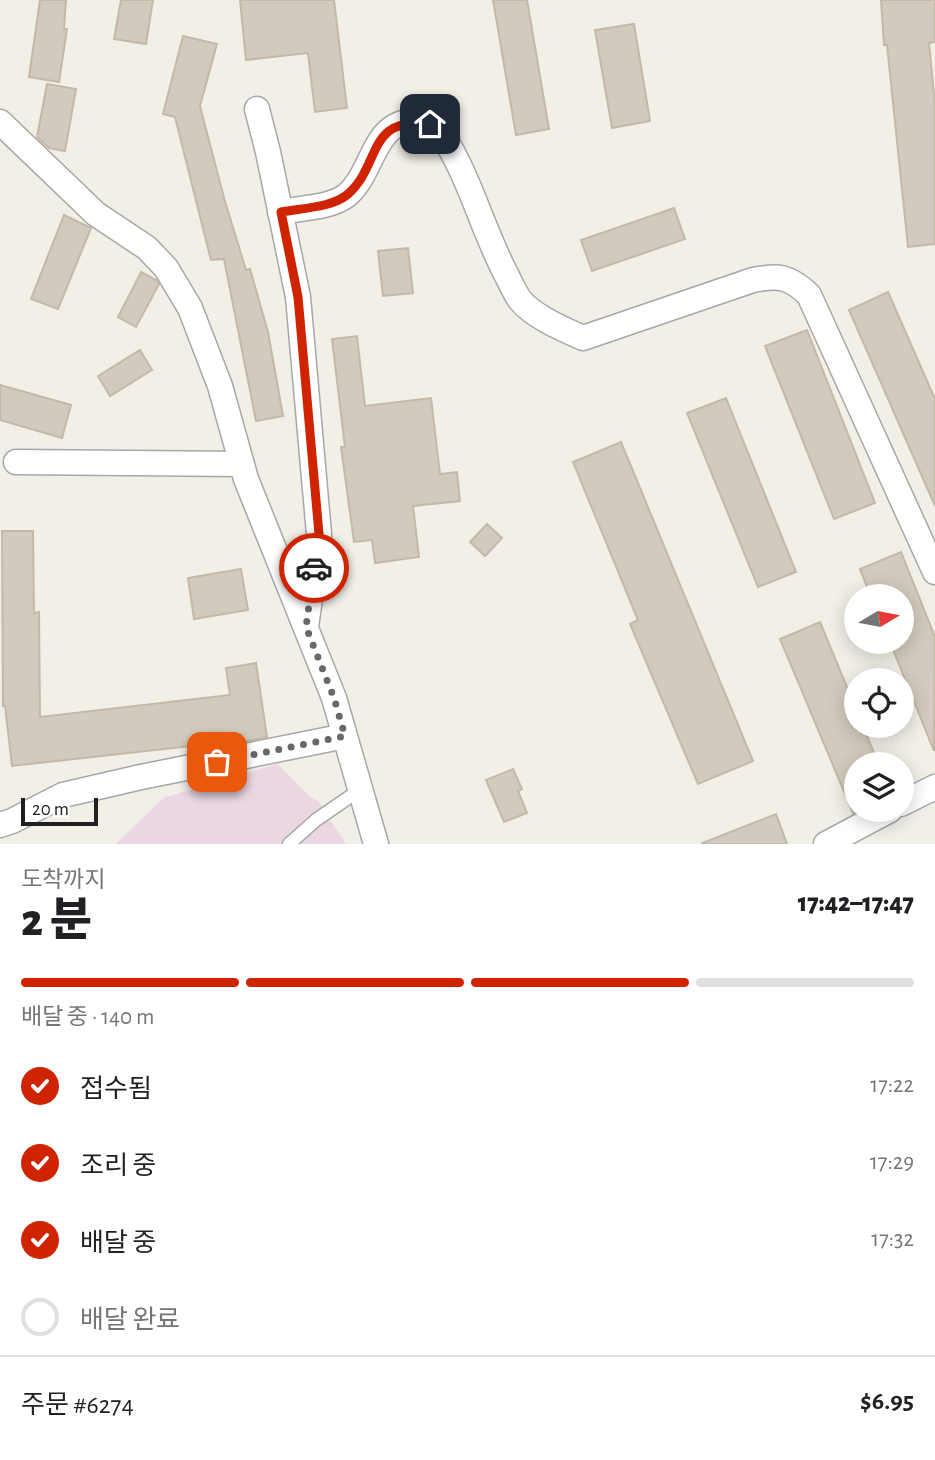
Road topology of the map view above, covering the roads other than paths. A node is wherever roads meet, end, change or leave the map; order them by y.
1 (257, 109) dead end
2 (0, 122) edge
3 (281, 212) junction
4 (16, 462) dead end
5 (242, 464) junction
6 (927, 531) edge
7 (935, 572) edge
8 (306, 627) junction
9 (345, 736) junction
10 (935, 787) edge
11 (360, 789) junction
12 (914, 798) edge
13 (867, 822) edge
14 (0, 825) edge
15 (289, 844) edge
16 (376, 844) edge
17 (826, 844) edge

1 - 3 street
2 - 5 street
3 - 6 street
3 - 8 street
4 - 5 street
5 - 8 street
6 - 7 street
8 - 9 street
9 - 11 street
9 - 14 street
10 - 12 street
11 - 15 lane
11 - 16 street
13 - 17 street

